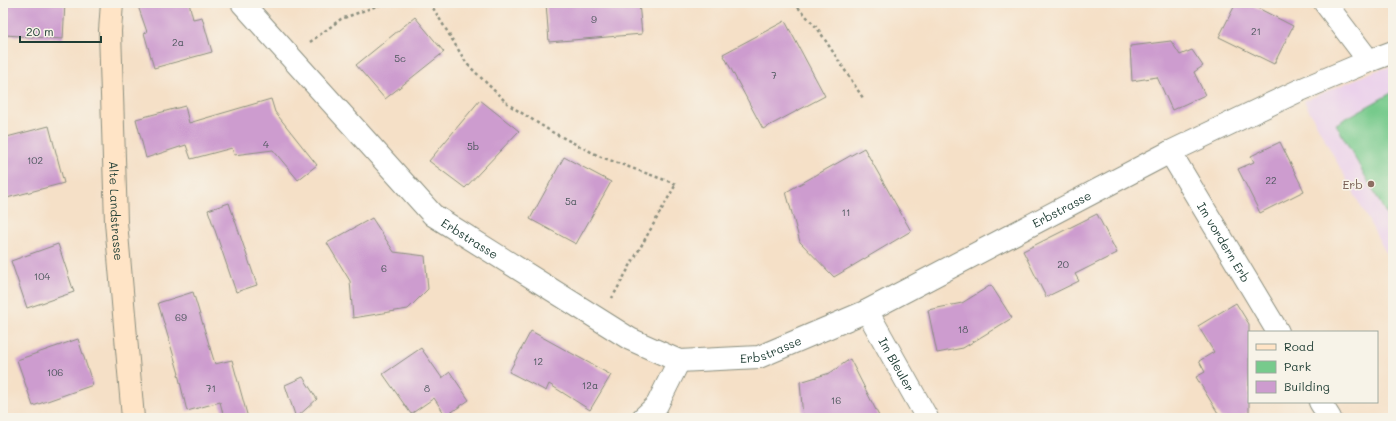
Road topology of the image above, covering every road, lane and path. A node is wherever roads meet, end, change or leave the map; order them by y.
1 (112, 3) edge
2 (242, 3) edge
3 (385, 3) edge
4 (430, 3) edge
5 (794, 3) edge
6 (1325, 3) edge
7 (1393, 52) edge
8 (290, 57) junction
9 (1369, 61) junction
10 (863, 98) dead end
11 (1170, 152) junction
12 (867, 310) junction
13 (599, 320) junction
14 (1277, 331) edge
15 (679, 360) junction
16 (1321, 403) edge
17 (133, 418) edge
18 (643, 418) edge
19 (927, 418) edge
20 (1330, 418) edge

1 - 17 main road, Alte Landstrasse
2 - 8 street, Erbstrasse
3 - 8 path
4 - 13 path
5 - 10 path
6 - 9 street
7 - 9 street, Erbstrasse
8 - 13 street, Erbstrasse
9 - 11 street, Erbstrasse
11 - 12 street, Erbstrasse
11 - 14 street, Im vordern Erb
12 - 15 street, Erbstrasse
12 - 19 street, Im Bleuler
13 - 15 street, Erbstrasse
15 - 18 street
16 - 20 street

